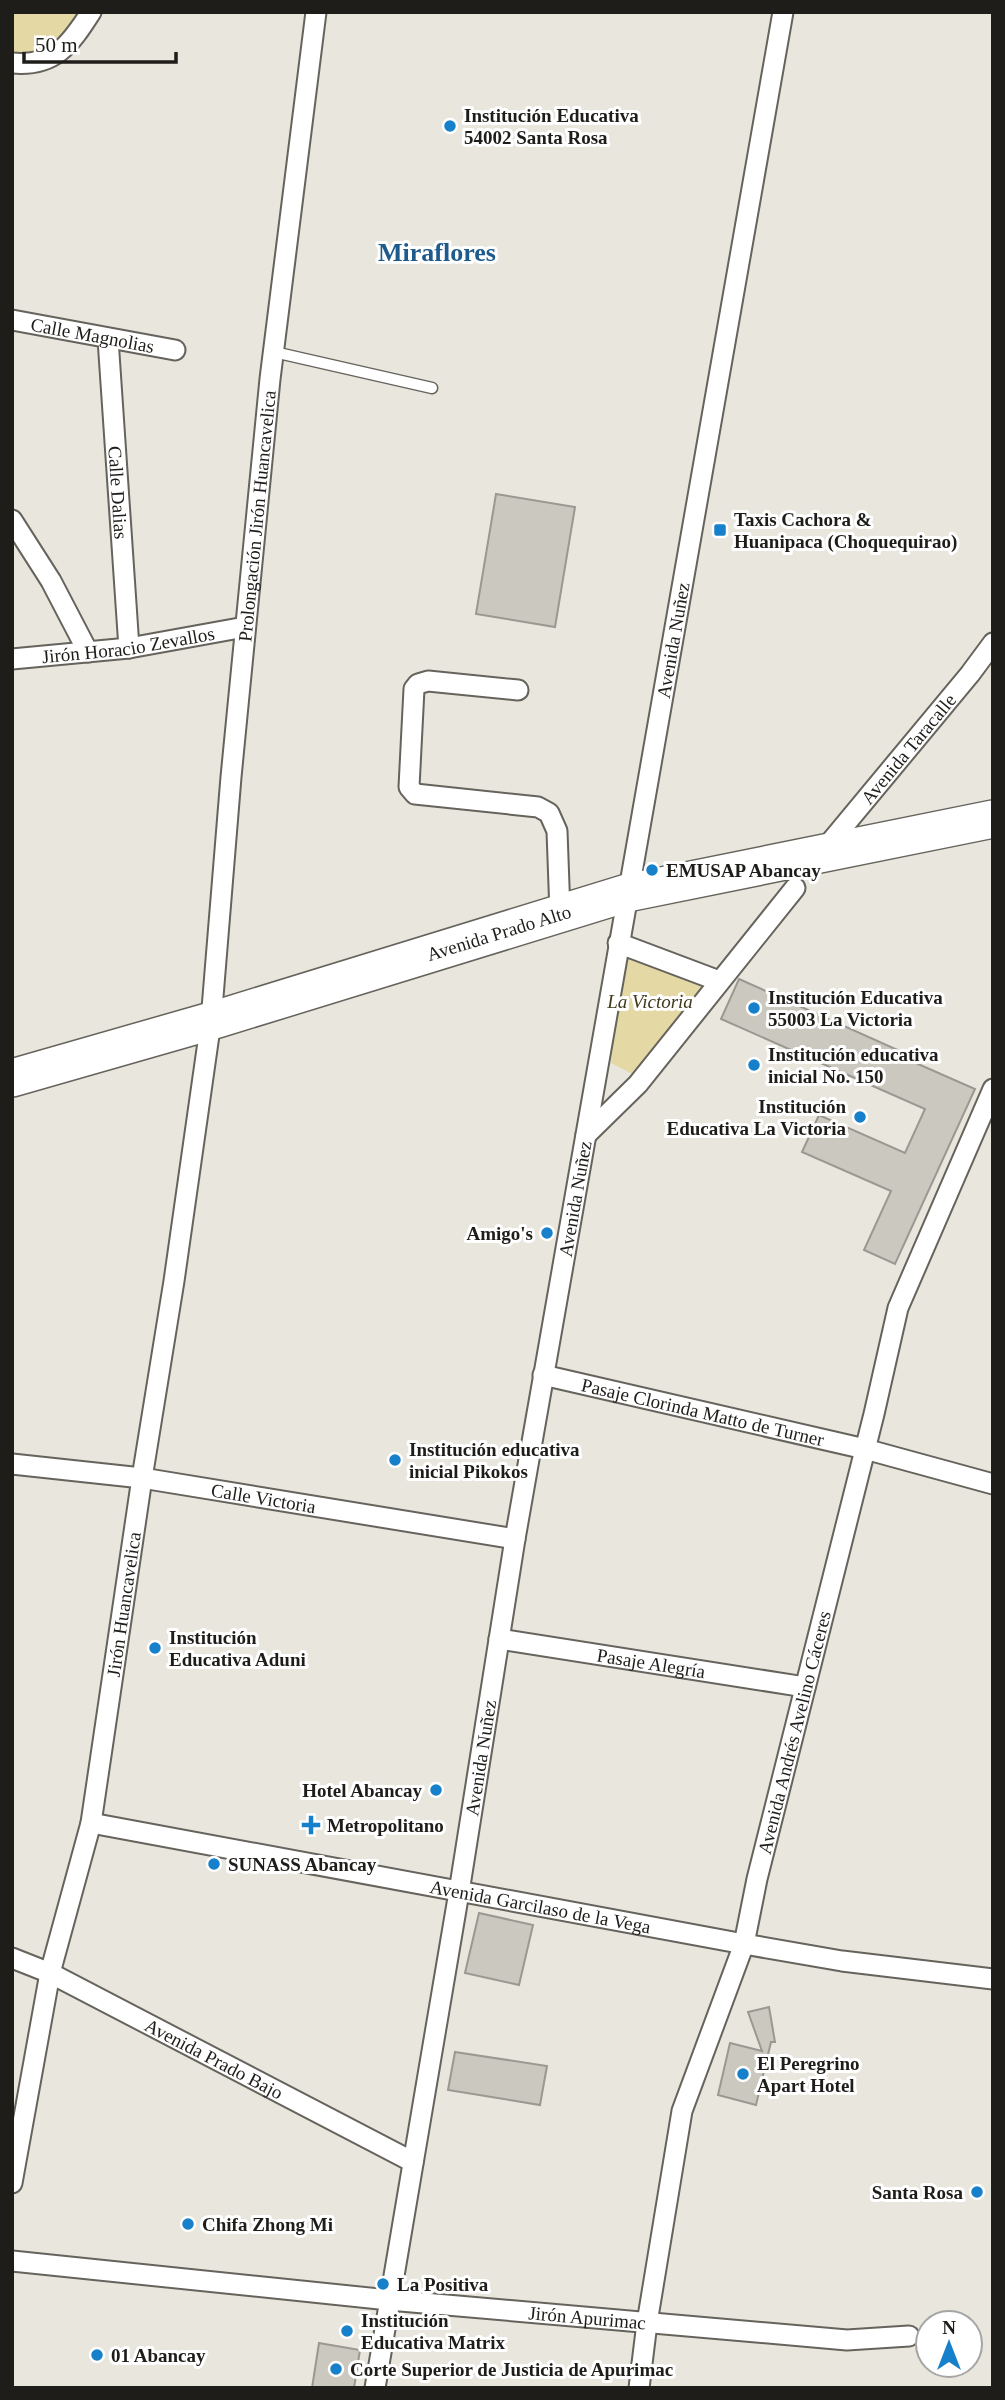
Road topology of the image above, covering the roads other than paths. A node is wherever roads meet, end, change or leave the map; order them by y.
1 (90, 12) edge
2 (316, 12) edge
3 (783, 12) edge
4 (12, 63) edge
5 (12, 320) edge
6 (107, 339) junction
7 (175, 350) dead end
8 (274, 352) junction
9 (432, 388) dead end
10 (12, 520) edge
11 (245, 627) junction
12 (993, 643) edge
13 (128, 648) junction
14 (89, 652) junction
15 (12, 659) edge
16 (518, 690) dead end
17 (993, 819) edge
18 (823, 852) junction
19 (794, 888) dead end
20 (626, 893) junction
21 (560, 913) junction
22 (618, 943) junction
23 (719, 981) junction
24 (211, 1021) junction
25 (12, 1078) edge
26 (993, 1089) edge
27 (586, 1135) junction
28 (543, 1375) junction
29 (865, 1449) junction
30 (12, 1464) edge
31 (142, 1478) junction
32 (993, 1484) edge
33 (515, 1539) junction
34 (499, 1639) junction
35 (805, 1687) junction
36 (91, 1823) junction
37 (459, 1892) junction
38 (744, 1944) junction
39 (12, 1958) edge
40 (50, 1973) junction
41 (993, 1979) edge
42 (413, 2162) junction
43 (12, 2183) edge
44 (12, 2261) edge
45 (389, 2300) junction
46 (647, 2323) junction
47 (909, 2336) dead end
48 (375, 2388) edge
49 (639, 2388) edge

1 - 4 street
2 - 8 street, Prolongación Jirón Huancavelica
3 - 20 street, Avenida Nuñez
5 - 6 street, Calle Magnolias
6 - 7 street, Calle Magnolias
6 - 13 street, Calle Dalias
8 - 9 lane
8 - 11 street, Prolongación Jirón Huancavelica
10 - 14 street
11 - 13 street, Jirón Horacio Zevallos
11 - 24 street, Prolongación Jirón Huancavelica
12 - 18 street, Avenida Taracalle
13 - 14 street, Jirón Horacio Zevallos
14 - 15 street, Jirón Horacio Zevallos
16 - 21 street
17 - 18 highway, Avenida Prado Alto
18 - 20 highway, Avenida Prado Alto
19 - 23 street
20 - 21 highway, Avenida Prado Alto
20 - 22 street, Avenida Nuñez
21 - 24 highway, Avenida Prado Alto
22 - 23 street
22 - 27 street, Avenida Nuñez
23 - 27 street
24 - 25 highway, Avenida Prado Alto
24 - 31 street, Jirón Huancavelica
26 - 29 street, Avenida Andrés Avelino Cáceres
27 - 28 street, Avenida Nuñez
28 - 29 street, Pasaje Clorinda Matto de Turner
28 - 33 street, Avenida Nuñez
29 - 32 street, Pasaje Clorinda Matto de Turner
29 - 35 street, Avenida Andrés Avelino Cáceres
30 - 31 street, Calle Victoria
31 - 33 street, Calle Victoria
31 - 36 street, Jirón Huancavelica
33 - 34 street, Avenida Nuñez
34 - 35 street, Pasaje Alegría
34 - 37 street, Avenida Nuñez
35 - 38 street, Avenida Andrés Avelino Cáceres
36 - 37 street, Avenida Garcilaso de la Vega
36 - 40 street, Jirón Huancavelica
37 - 38 street, Avenida Garcilaso de la Vega
37 - 42 street, Avenida Nuñez
38 - 41 street, Avenida Garcilaso de la Vega
38 - 46 street, Avenida Andrés Avelino Cáceres
39 - 40 street, Avenida Prado Bajo
40 - 42 street, Avenida Prado Bajo
40 - 43 street, Jirón Huancavelica
42 - 45 street, Avenida Nuñez
44 - 45 street, Jirón Apurimac
45 - 46 street, Jirón Apurimac
45 - 48 street, Avenida Nuñez
46 - 47 street, Jirón Apurimac
46 - 49 street, Avenida Andrés Avelino Cáceres

